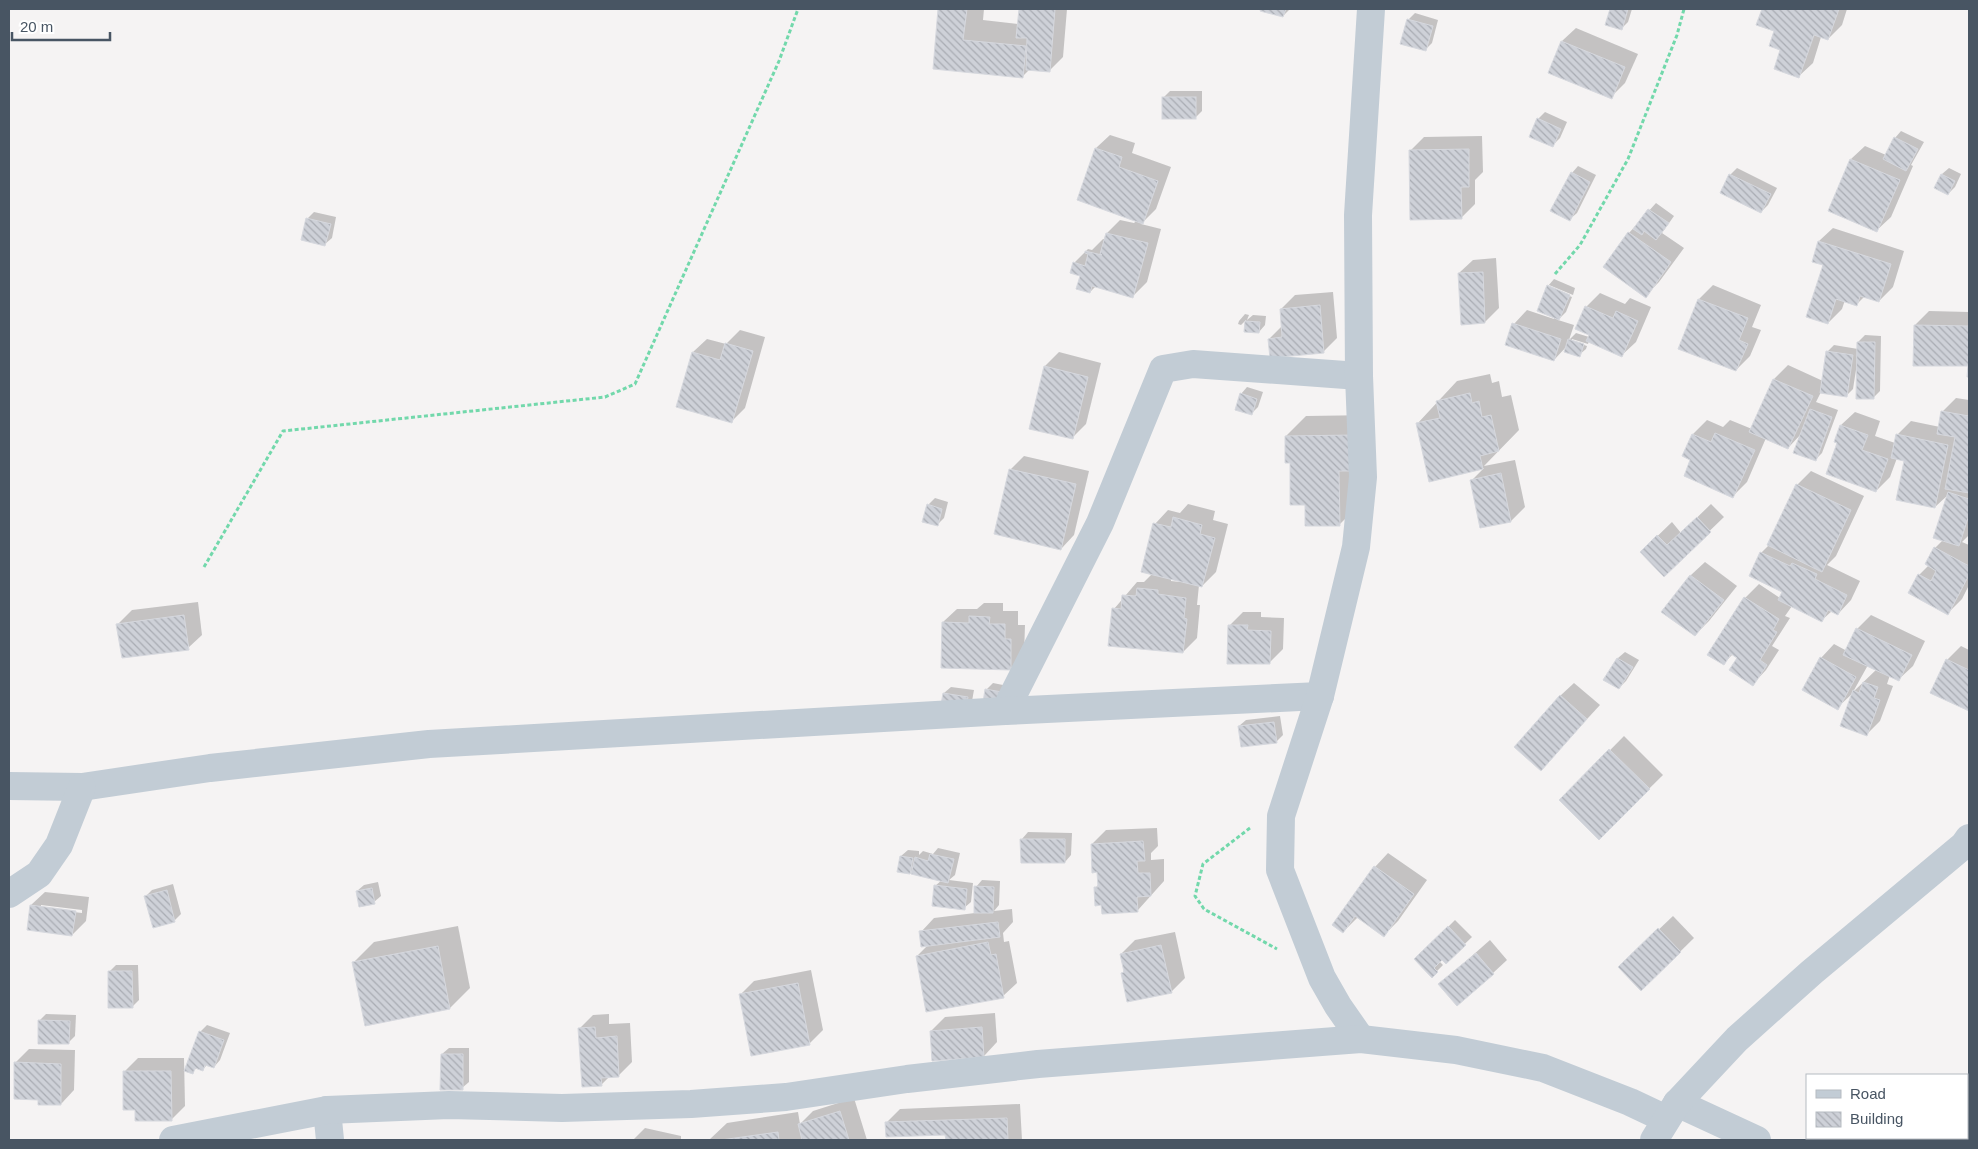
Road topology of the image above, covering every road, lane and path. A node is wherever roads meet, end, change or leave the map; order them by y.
1 (798, 9) edge
2 (1371, 9) edge
3 (1684, 9) edge
4 (1555, 274) dead end
5 (1358, 376) junction
6 (204, 566) dead end
7 (1320, 696) junction
8 (1004, 711) junction
9 (9, 786) edge
10 (82, 786) junction
11 (1281, 816) junction
12 (1969, 838) edge
13 (9, 894) edge
14 (1283, 952) dead end
15 (1361, 1038) junction
16 (327, 1110) junction
17 (1666, 1121) edge
18 (173, 1140) edge
19 (330, 1140) edge
20 (1757, 1140) edge

1 - 6 path
2 - 5 street
3 - 4 path
5 - 7 street
5 - 8 street
7 - 8 street
7 - 11 street
8 - 10 street
9 - 10 street
10 - 13 street
11 - 14 path
11 - 15 street
12 - 17 street
15 - 16 street
15 - 17 street
16 - 18 street
16 - 19 street
17 - 20 street

